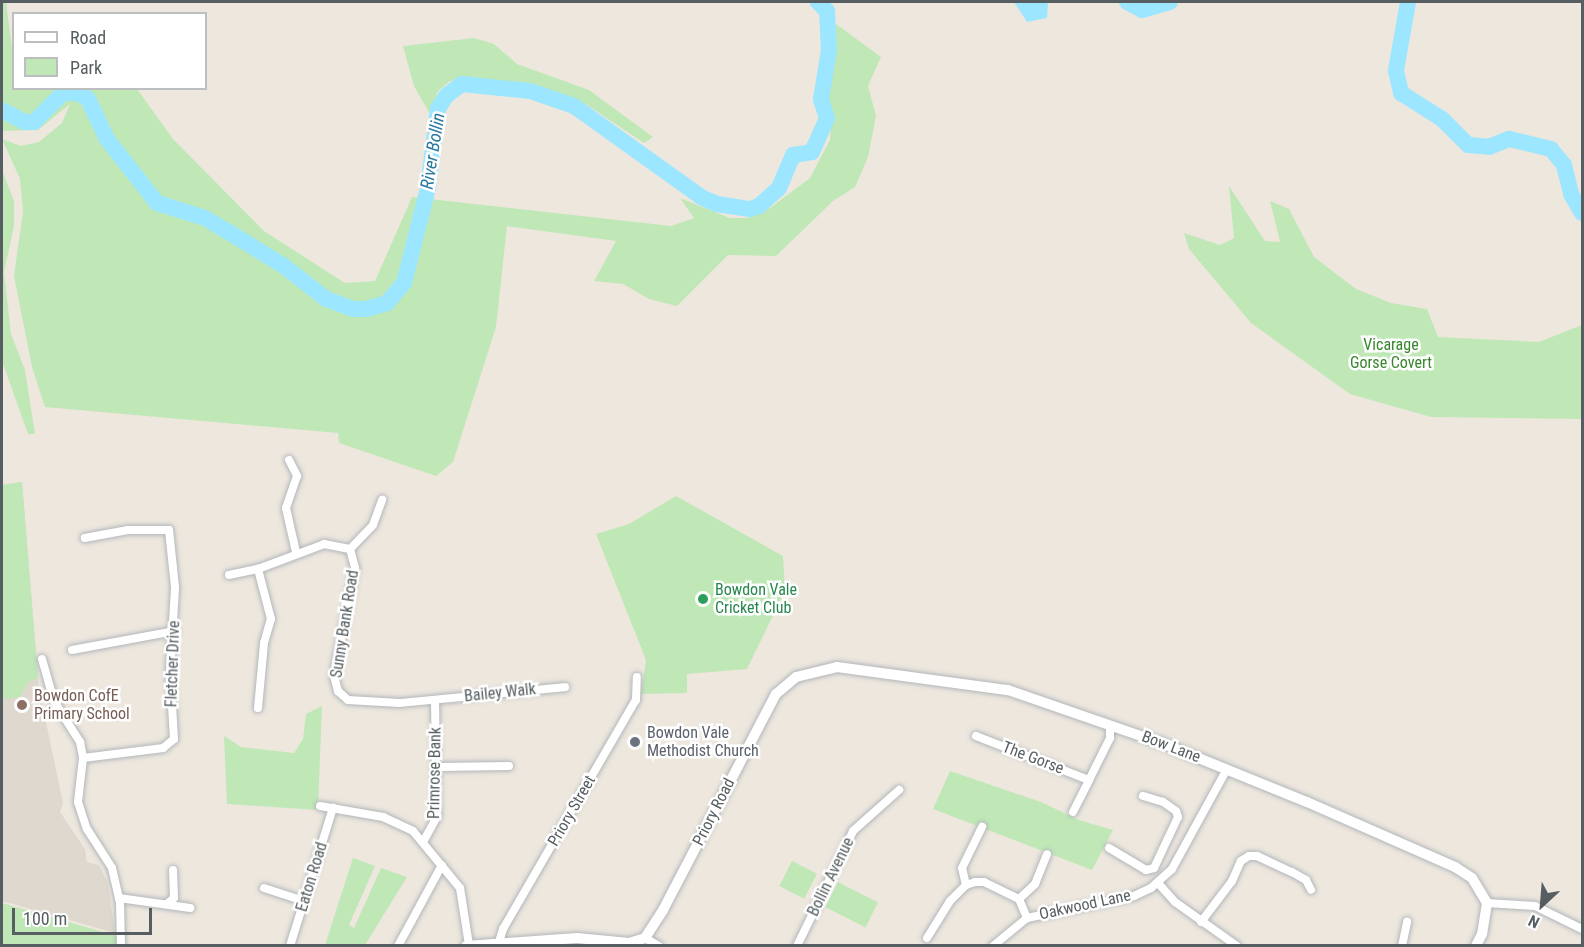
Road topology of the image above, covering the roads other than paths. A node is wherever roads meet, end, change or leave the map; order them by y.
1 (289, 460) dead end
2 (382, 500) dead end
3 (85, 538) dead end
4 (350, 549) junction
5 (296, 552) junction
6 (258, 570) junction
7 (229, 575) dead end
8 (175, 631) junction
9 (72, 650) dead end
10 (42, 659) dead end
11 (637, 677) dead end
12 (783, 685) joint
13 (565, 687) dead end
14 (435, 700) junction
15 (258, 708) dead end
16 (1110, 725) junction
17 (976, 736) dead end
18 (83, 758) junction
19 (509, 766) dead end
20 (438, 767) junction
21 (1227, 769) junction
22 (1089, 780) junction
23 (899, 790) dead end
24 (1143, 796) dead end
25 (320, 806) dead end
26 (333, 808) junction
27 (1072, 812) dead end
28 (982, 827) dead end
29 (1171, 837) junction
30 (423, 842) junction
31 (1186, 845) junction
32 (1109, 848) dead end
33 (1047, 854) dead end
34 (442, 865) junction
35 (173, 870) dead end
36 (1158, 883) junction
37 (966, 885) junction
38 (264, 888) dead end
39 (1311, 890) dead end
40 (119, 898) junction
41 (1019, 899) junction
42 (304, 901) junction
43 (1487, 903) junction
44 (167, 904) junction
45 (190, 908) dead end
46 (1027, 918) junction
47 (1201, 922) junction
48 (1407, 922) dead end
49 (1582, 929) edge
50 (927, 938) dead end
51 (499, 942) junction
52 (640, 942) edge
53 (122, 945) edge
54 (290, 945) edge
55 (398, 945) edge
56 (468, 945) edge
57 (659, 945) edge
58 (797, 945) edge
59 (993, 945) edge
60 (1237, 945) edge
61 (1402, 945) edge
62 (1476, 945) edge

1 - 5 street
2 - 4 street
3 - 8 street, Fletcher Drive
4 - 5 street, Sunny Bank Road
4 - 14 street, Sunny Bank Road
5 - 6 street, Sunny Bank Road
6 - 7 street, Sunny Bank Road
6 - 15 street
8 - 9 street
8 - 18 street, Fletcher Drive
10 - 18 street
11 - 51 street, Priory Street
12 - 16 street, Bow Lane
12 - 52 street, Priory Road
13 - 14 street, Bailey Walk
14 - 20 street, Primrose Bank
16 - 21 street, Bow Lane
16 - 22 street
17 - 22 street, The Gorse
18 - 40 street
19 - 20 street
20 - 30 street, Primrose Bank
21 - 31 street, Oakwood Lane
21 - 43 street, Bow Lane
22 - 27 street
23 - 58 street, Bollin Avenue
24 - 29 street
25 - 26 street
26 - 30 street
26 - 42 street, Eaton Road
28 - 37 street
29 - 31 street
29 - 32 street
30 - 34 street
31 - 36 street, Oakwood Lane
33 - 41 street
34 - 55 street
34 - 56 street
35 - 44 street
36 - 46 street, Oakwood Lane
36 - 47 street
37 - 41 street
37 - 50 street
38 - 42 street
39 - 47 street
40 - 44 street
40 - 53 street
41 - 46 street
42 - 54 street, Eaton Road
43 - 49 street
43 - 62 street
44 - 45 street
46 - 59 street, Oakwood Lane
47 - 60 street
48 - 61 street
51 - 52 street
51 - 56 street
52 - 57 street

